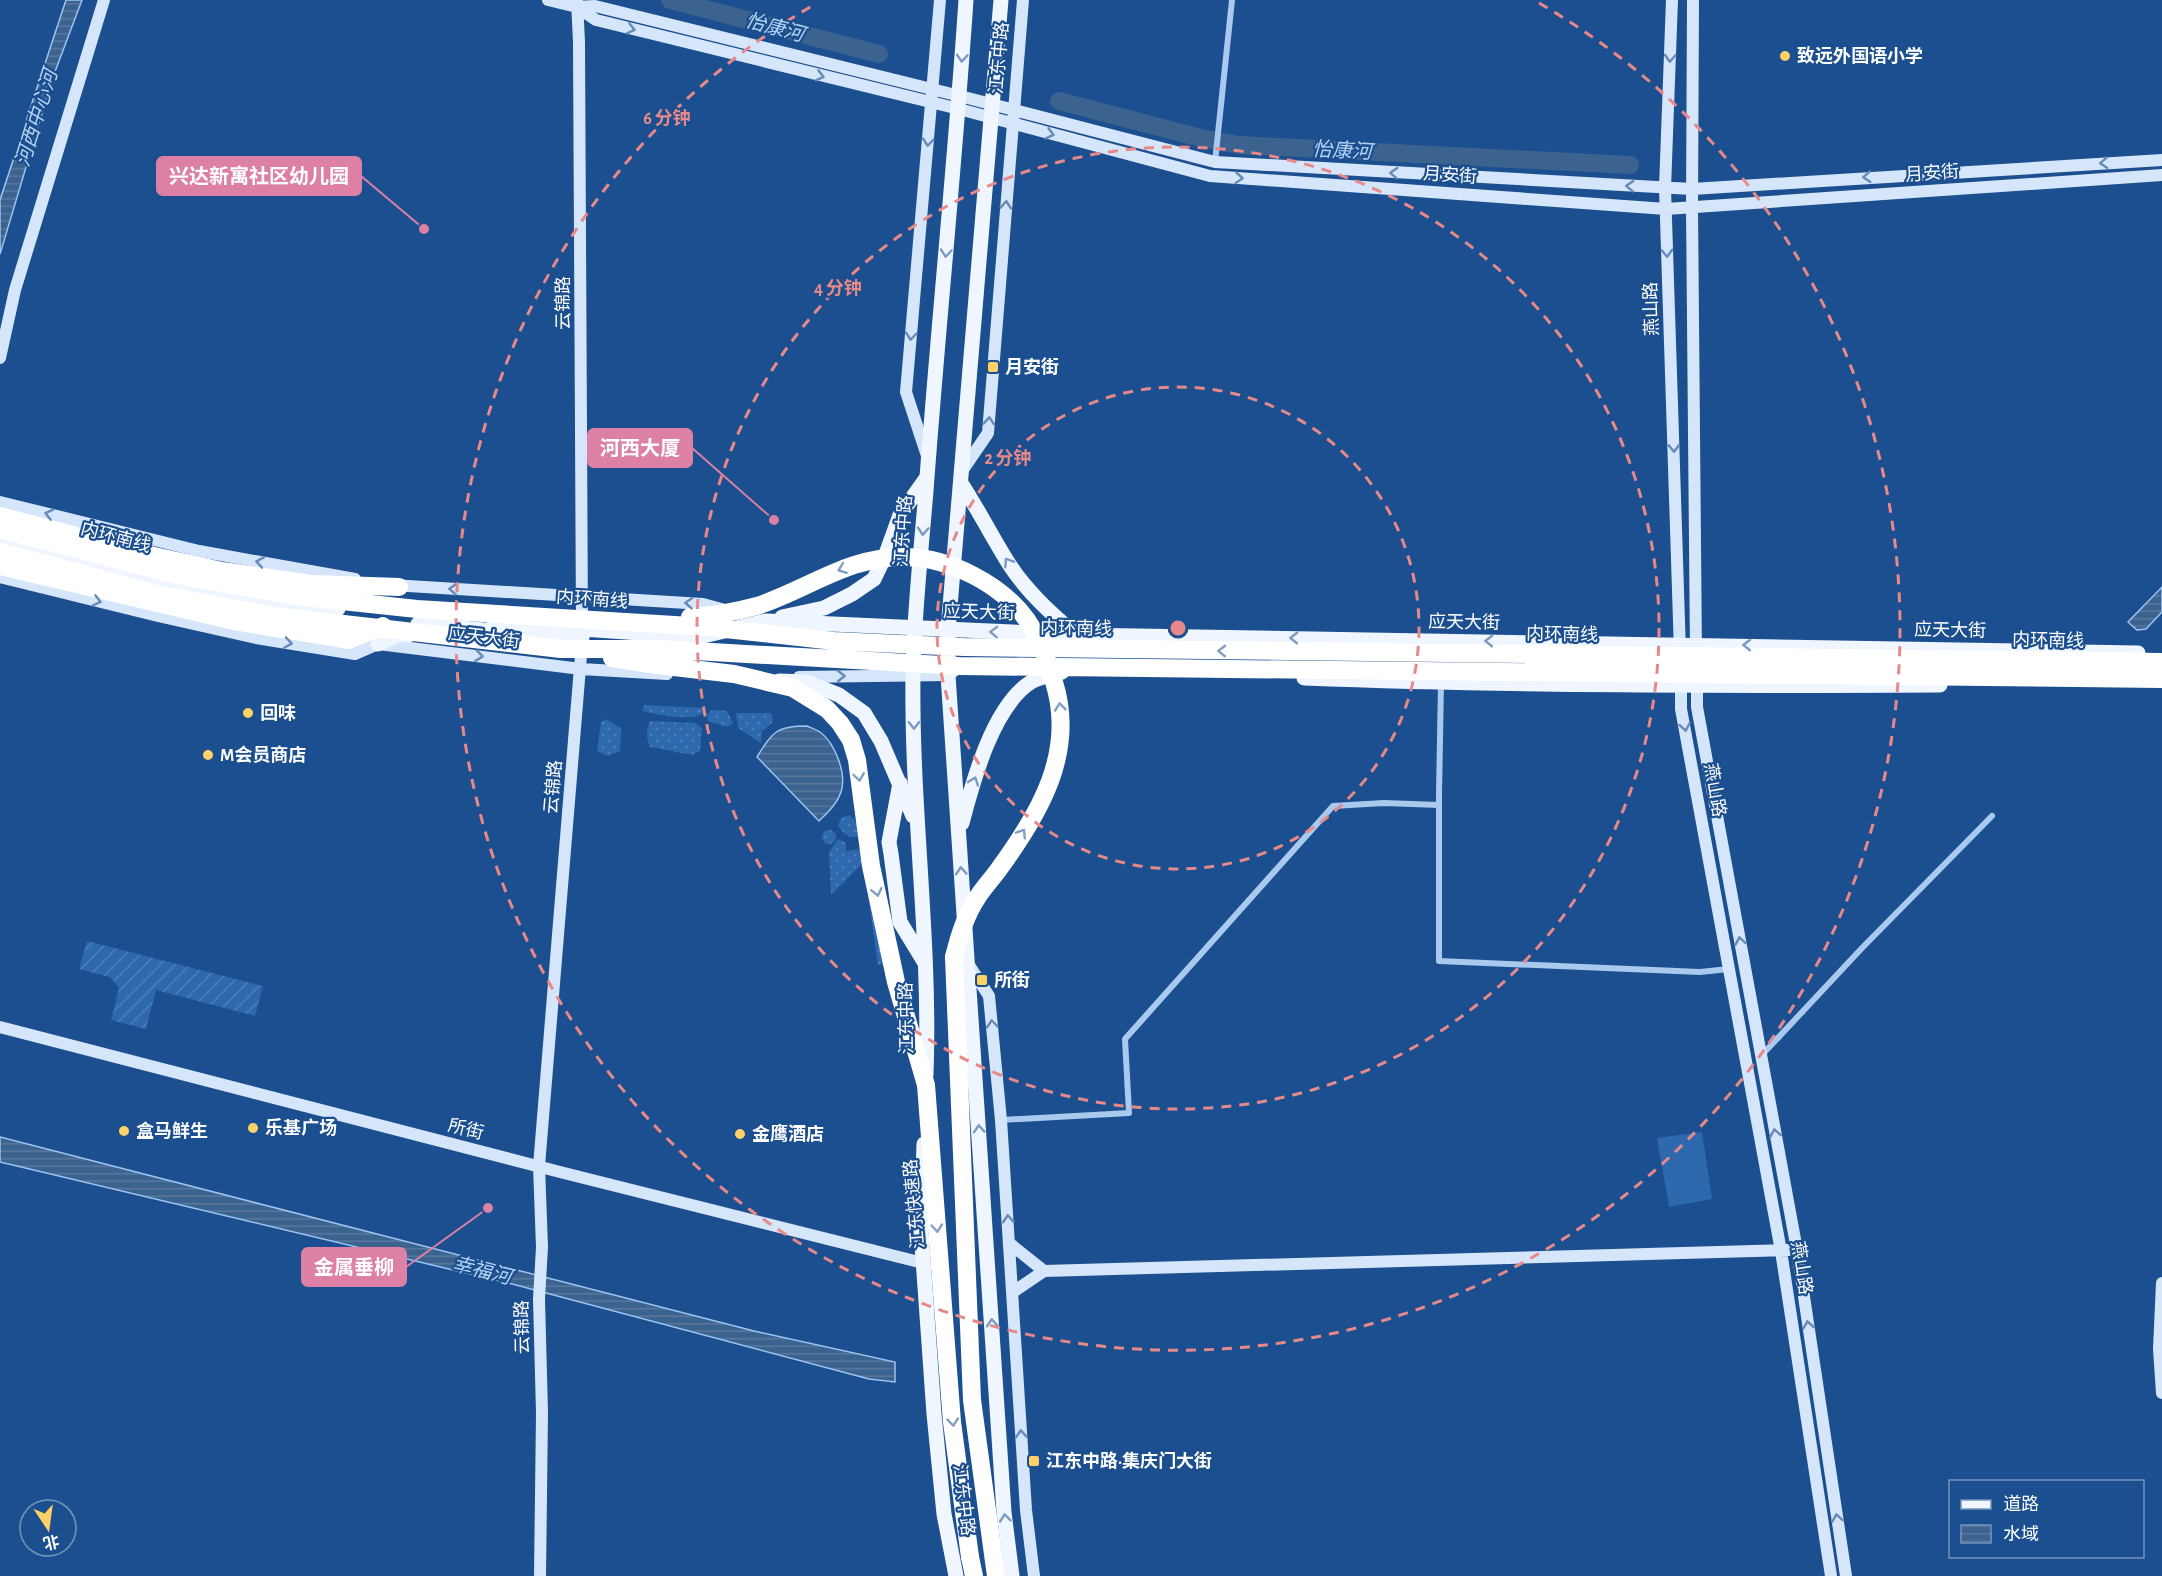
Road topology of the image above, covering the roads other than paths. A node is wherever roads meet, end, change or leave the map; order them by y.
1 (104, 0) edge
2 (548, 0) edge
3 (940, 0) edge
4 (966, 0) edge
5 (1001, 0) edge
6 (1023, 0) edge
7 (1232, 0) edge
8 (1672, 0) edge
9 (1693, 0) edge
10 (577, 4) edge
11 (933, 89) junction
12 (932, 103) junction
13 (959, 103) junction
14 (1014, 111) junction
15 (991, 112) junction
16 (1012, 125) junction
17 (2162, 160) edge
18 (1215, 162) junction
19 (2162, 175) edge
20 (1665, 189) junction
21 (1692, 189) junction
22 (1692, 208) junction
23 (1666, 209) junction
24 (0, 358) edge
25 (928, 458) junction
26 (927, 477) junction
27 (961, 477) junction
28 (0, 502) edge
29 (0, 516) edge
30 (0, 528) edge
31 (0, 539) edge
32 (0, 546) edge
33 (0, 552) edge
34 (0, 566) edge
35 (0, 577) edge
36 (399, 586) junction
37 (583, 596) junction
38 (599, 621) junction
39 (766, 621) junction
40 (392, 622) junction
41 (915, 629) junction
42 (948, 630) junction
43 (582, 634) junction
44 (1076, 635) junction
45 (378, 644) junction
46 (1696, 644) junction
47 (1680, 645) junction
48 (561, 649) junction
49 (2162, 653) edge
50 (914, 655) junction
51 (948, 656) junction
52 (970, 662) junction
53 (2162, 662) edge
54 (581, 669) junction
55 (1068, 670) junction
56 (913, 674) junction
57 (948, 675) junction
58 (737, 679) junction
59 (2162, 679) edge
60 (1441, 682) junction
61 (2162, 685) edge
62 (1689, 686) junction
63 (900, 783) junction
64 (1439, 805) junction
65 (1992, 816) dead end
66 (918, 829) junction
67 (959, 837) junction
68 (961, 959) junction
69 (925, 963) junction
70 (1729, 969) junction
71 (0, 1027) edge
72 (1761, 1056) junction
73 (1001, 1120) junction
74 (539, 1166) junction
75 (1009, 1243) junction
76 (1797, 1250) junction
77 (1781, 1251) junction
78 (923, 1263) junction
79 (1044, 1271) junction
80 (2162, 1283) edge
81 (1013, 1292) junction
82 (2162, 1393) edge
83 (994, 1568) edge
84 (540, 1576) edge
85 (956, 1576) edge
86 (974, 1576) edge
87 (1012, 1576) edge
88 (1034, 1576) edge
89 (1831, 1576) edge
90 (1846, 1576) edge

1 - 24 street
2 - 10 street
3 - 11 street, 江东中路
4 -> 13 main road, 江东中路
5 - 15 main road, 江东中路
6 - 14 street, 江东中路
7 - 18 street
8 -> 20 street, 燕山路
9 - 21 street, 燕山路
10 - 11 street
10 -> 12 street, 月安街
10 - 37 street, 云锦路
11 - 12 street, 江东中路
11 - 13 street
12 - 13 street, 月安街
12 -> 25 street, 江东中路
13 - 15 street, 月安街
13 -> 25 main road, 江东中路
14 - 15 street
14 - 16 street, 江东中路
14 - 18 street
15 - 16 street, 月安街
15 - 27 main road, 江东中路
16 -> 23 street, 月安街
27 -> 16 street, 江东中路
17 -> 21 street
20 -> 18 street
19 - 22 street, 月安街
20 - 21 street
20 - 23 street, 燕山路
21 - 22 street, 燕山路
22 - 23 street, 月安街
22 - 46 street, 燕山路
23 -> 47 street, 燕山路
25 - 26 main road, 江东中路
26 - 39 main road
26 -> 41 main road, 江东中路
27 - 42 main road, 江东中路
44 -> 27 main road
36 -> 28 street, 应天大街
29 - 36 highway
30 - 38 highway, 内环南线, bridge
31 - 43 main road, 应天大街
32 - 40 main road, 应天大街
33 - 48 highway, 内环南线, bridge
34 - 40 highway
35 -> 45 street, 应天大街
37 -> 36 street, 应天大街
39 -> 37 street, 应天大街
37 - 43 street, 云锦路
53 -> 38 highway, 内环南线, bridge
68 -> 38 highway, bridge
39 - 41 main road, 应天大街
39 - 43 main road, 应天大街
40 - 43 main road, 应天大街
41 - 42 main road, 应天大街
41 - 50 main road, 江东中路
44 -> 42 main road, 应天大街
42 - 51 main road, 江东中路
43 - 45 main road
43 - 50 main road, 应天大街
43 - 54 street, 云锦路
47 -> 44 main road, 应天大街
45 -> 54 street, 应天大街
46 - 47 main road, 应天大街
49 -> 46 main road, 应天大街
46 - 62 street, 燕山路
47 - 62 street, 燕山路
48 - 59 highway, 内环南线, bridge
48 -> 86 highway, 江东快速路, bridge
50 - 51 main road, 应天大街
50 - 56 main road, 江东中路
51 - 52 main road, 应天大街
51 - 57 main road, 江东中路
52 - 55 main road, 应天大街
52 - 57 street
54 - 58 street, 应天大街
54 - 74 street, 云锦路
55 - 60 main road, 应天大街
67 -> 55 main road
56 - 57 street, 应天大街
58 -> 56 street, 应天大街
56 -> 66 main road, 江东中路
57 - 67 main road, 江东中路
58 - 63 main road
60 - 62 main road, 应天大街
60 - 64 street
61 - 62 main road, 应天大街
62 -> 70 street, 燕山路
72 -> 62 street, 燕山路
63 - 66 main road
63 - 69 main road
64 - 70 street
64 - 73 street
65 - 72 street
66 - 69 main road, 江东中路
68 -> 67 main road, 江东中路
73 -> 68 street, 江东中路
68 - 83 highway
87 -> 68 main road, 江东中路
69 - 78 main road, 江东中路
70 - 77 street, 燕山路
71 - 74 street, 所街
76 -> 72 street, 燕山路
75 -> 73 street, 江东中路
74 - 78 street, 所街
74 - 84 street, 云锦路
75 - 79 street
75 - 81 street, 江东中路
76 - 77 street
90 -> 76 street, 燕山路
77 - 79 street
77 - 89 street, 燕山路
78 - 85 main road, 江东中路
79 - 81 street
80 - 82 street
88 -> 81 street, 江东中路

